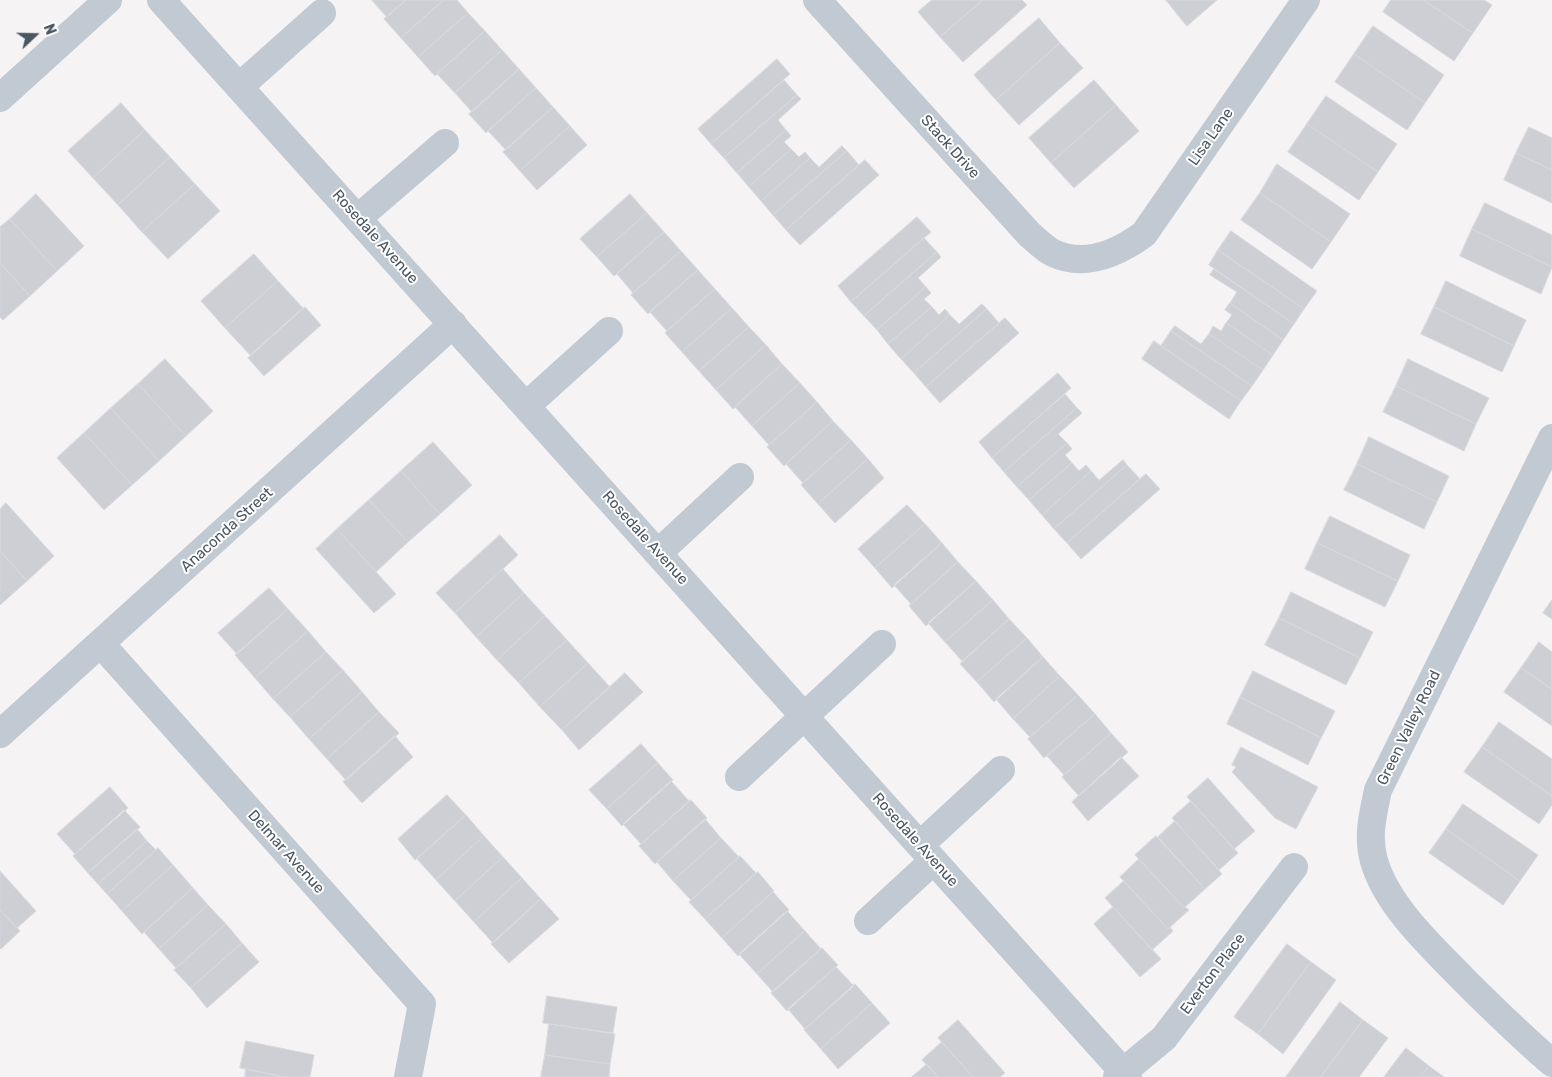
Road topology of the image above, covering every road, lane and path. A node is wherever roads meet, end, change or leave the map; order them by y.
1 (108, 0) edge
2 (161, 0) edge
3 (817, 0) edge
4 (1306, 0) edge
5 (322, 13) dead end
6 (239, 87) junction
7 (0, 98) edge
8 (445, 143) dead end
9 (358, 218) junction
10 (1102, 257) joint
11 (453, 324) junction
12 (609, 331) dead end
13 (526, 406) junction
14 (1552, 438) edge
15 (740, 477) dead end
16 (658, 553) junction
17 (101, 644) junction
18 (882, 644) dead end
19 (805, 718) junction
20 (0, 734) edge
21 (1001, 770) dead end
22 (739, 777) dead end
23 (926, 853) junction
24 (1294, 867) dead end
25 (868, 921) dead end
26 (1552, 1062) edge
27 (1123, 1076) edge
28 (408, 1077) edge

1 - 7 street
2 - 6 street, Rosedale Avenue
3 - 10 street, Stack Drive
4 - 10 street, Lisa Lane
5 - 6 street
6 - 9 street, Rosedale Avenue
8 - 9 street
9 - 11 street, Rosedale Avenue
11 - 13 street, Rosedale Avenue
11 - 17 street, Anaconda Street
12 - 13 street
13 - 16 street, Rosedale Avenue
14 - 26 street, Green Valley Road
15 - 16 street
16 - 19 street, Rosedale Avenue
17 - 20 street, Anaconda Street
17 - 28 street, Delmar Avenue
18 - 19 street
19 - 22 street
19 - 23 street, Rosedale Avenue
21 - 23 street
23 - 25 street
23 - 27 street, Rosedale Avenue
24 - 27 street, Everton Place

